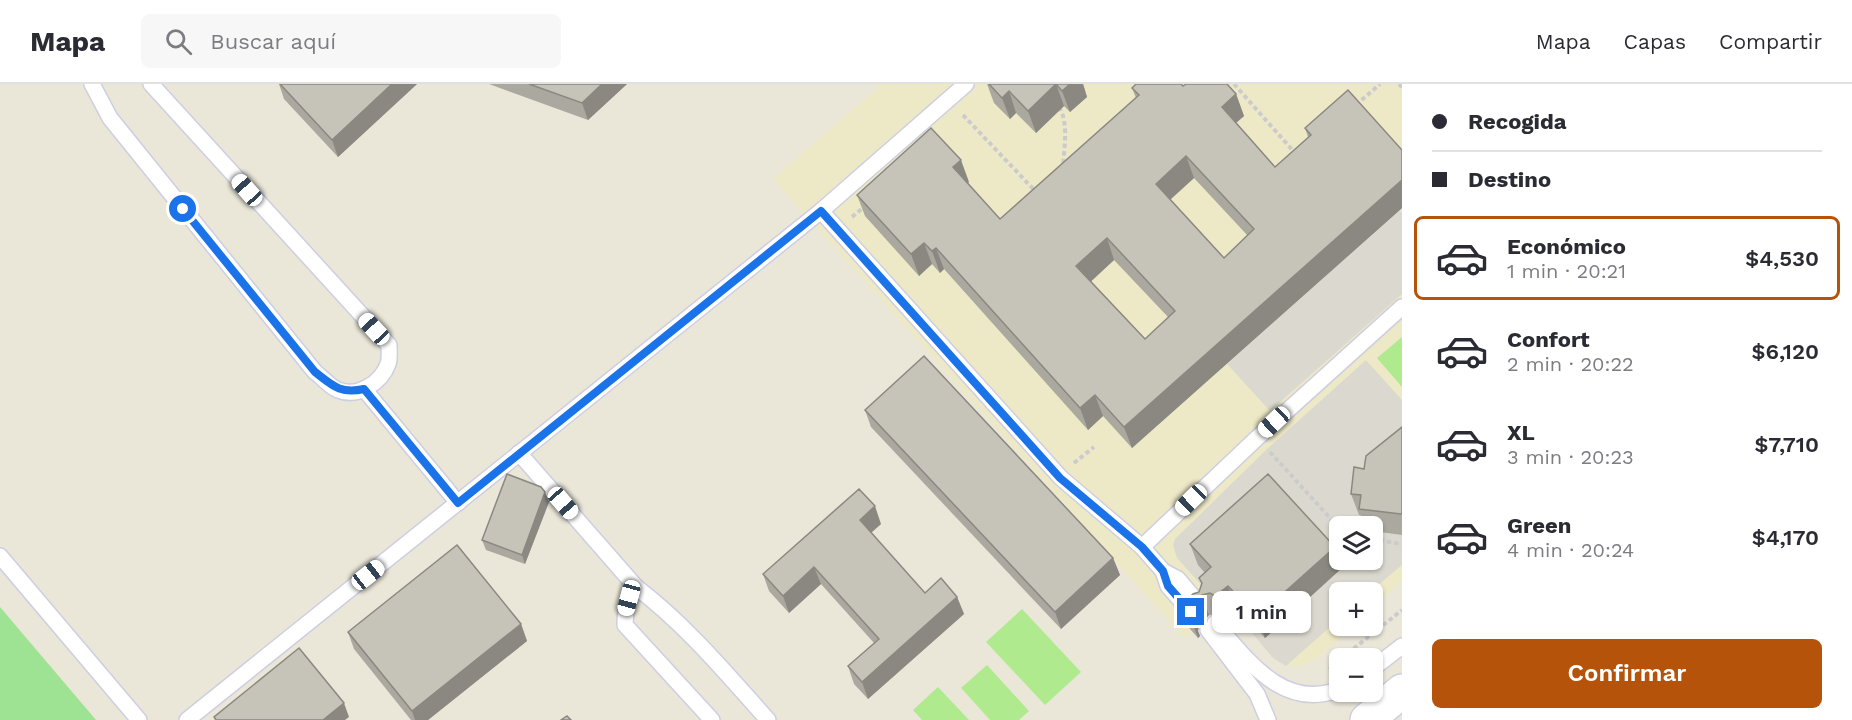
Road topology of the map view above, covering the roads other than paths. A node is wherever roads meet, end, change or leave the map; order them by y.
1 (92, 84) edge
2 (151, 84) edge
3 (966, 84) edge
4 (821, 211) junction
5 (1402, 307) edge
6 (364, 389) junction
7 (519, 453) junction
8 (458, 503) junction
9 (1142, 547) junction
10 (0, 556) edge
11 (636, 587) junction
12 (1196, 608) edge
13 (1402, 646) edge
14 (1383, 661) edge
15 (1402, 690) edge
16 (1329, 692) edge
17 (139, 720) edge
18 (187, 720) edge
19 (712, 720) edge
20 (768, 720) edge
21 (1268, 720) edge
22 (1367, 720) edge

1 - 6 lane
2 - 6 lane
3 - 4 lane
4 - 7 lane
4 - 9 lane
5 - 9 lane
6 - 8 lane
7 - 8 lane
7 - 11 lane
8 - 18 lane
9 - 12 lane
10 - 17 lane
11 - 19 lane
11 - 20 lane
13 - 14 lane
15 - 22 main road
16 - 21 lane

